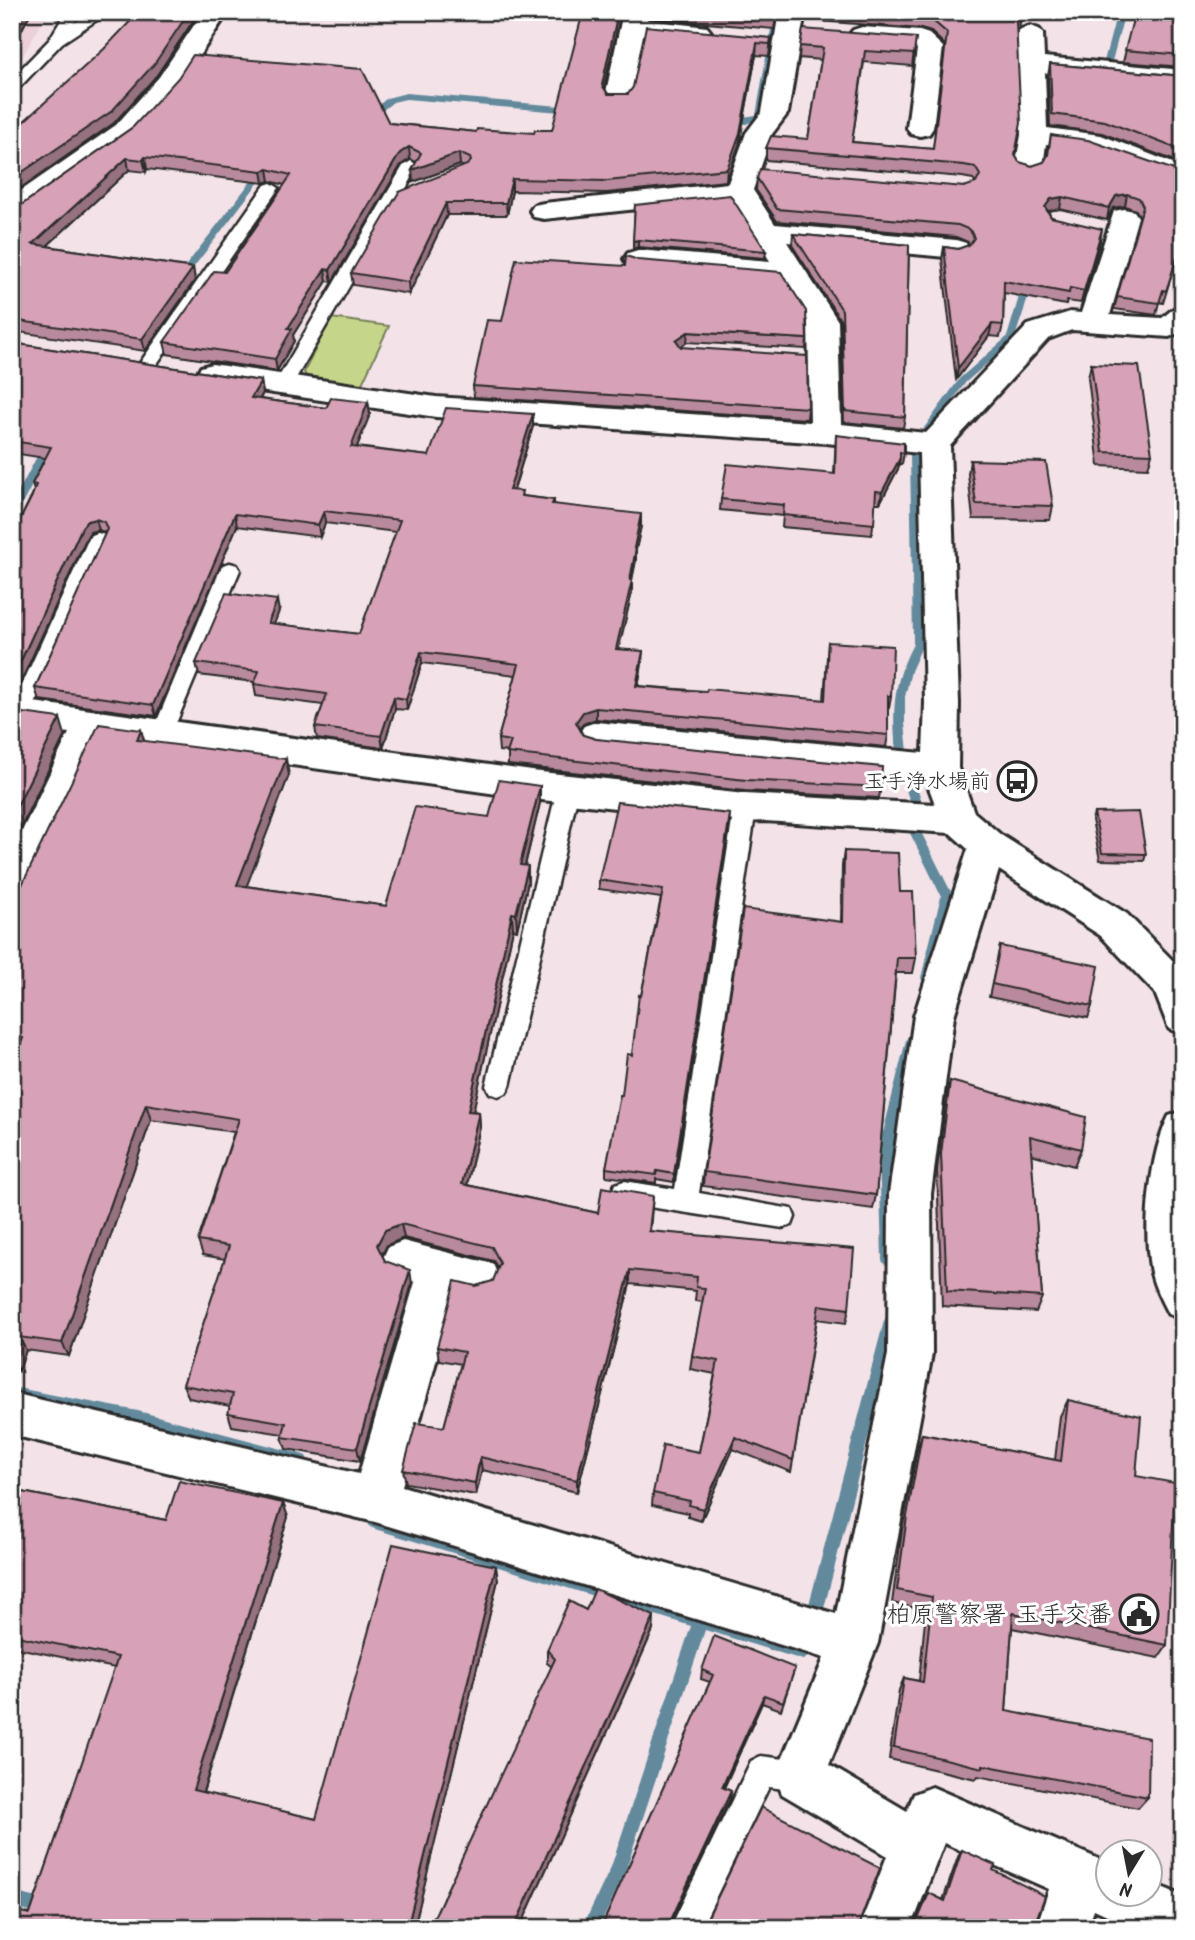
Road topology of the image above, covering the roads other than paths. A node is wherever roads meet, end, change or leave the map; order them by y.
1 (74, 12) edge
2 (102, 12) edge
3 (216, 12) edge
4 (930, 12) edge
5 (634, 19) edge
6 (788, 32) edge
7 (841, 33) edge
8 (1030, 34) dead end
9 (728, 35) edge
10 (920, 39) junction
11 (55, 43) junction
12 (1031, 64) junction
13 (1183, 78) edge
14 (12, 87) edge
15 (618, 97) edge
16 (920, 128) dead end
17 (1034, 135) junction
18 (411, 166) edge
19 (1029, 167) edge
20 (753, 177) junction
21 (1183, 177) edge
22 (271, 188) edge
23 (415, 189) edge
24 (393, 198) junction
25 (12, 210) edge
26 (544, 211) dead end
27 (1113, 226) dead end
28 (767, 232) junction
29 (956, 249) edge
30 (638, 259) edge
31 (793, 272) junction
32 (1183, 315) edge
33 (1093, 323) junction
34 (157, 366) joint
35 (283, 385) junction
36 (826, 433) junction
37 (934, 444) junction
38 (97, 540) dead end
39 (230, 570) dead end
40 (16, 713) edge
41 (91, 723) junction
42 (162, 733) junction
43 (596, 735) dead end
44 (940, 768) junction
45 (568, 789) junction
46 (744, 808) junction
47 (974, 833) junction
48 (12, 892) edge
49 (1183, 1018) edge
50 (498, 1086) dead end
51 (1183, 1128) edge
52 (605, 1189) edge
53 (685, 1201) junction
54 (783, 1217) dead end
55 (440, 1269) dead end
56 (1183, 1300) edge
57 (12, 1414) edge
58 (375, 1500) junction
59 (854, 1643) junction
60 (800, 1776) junction
61 (917, 1845) junction
62 (1094, 1883) edge
63 (1094, 1895) edge
64 (1153, 1909) edge
65 (1183, 1922) edge
66 (685, 1928) edge
67 (885, 1928) edge
68 (1062, 1928) edge

1 - 11 lane
2 - 11 lane
3 - 25 street
4 - 10 street
5 - 9 street
5 - 15 street
6 - 20 street
7 - 10 street
8 - 12 street
10 - 16 street
11 - 14 lane
12 - 13 street
12 - 17 street
17 - 19 street
17 - 21 street
18 - 24 lane
20 - 26 street
20 - 28 street
22 - 34 lane
23 - 24 lane
24 - 35 lane
27 - 33 street
28 - 29 street
28 - 31 street
30 - 31 street
31 - 36 street
32 - 33 street
33 - 37 street
34 - 35 street
35 - 36 street
36 - 37 street
37 - 44 street
38 - 40 lane
39 - 42 lane
40 - 41 street
41 - 42 street
41 - 48 street
42 - 45 street
43 - 44 street
44 - 47 street
45 - 46 street
45 - 50 lane
46 - 47 street
46 - 53 lane
47 - 49 street
47 - 59 street
51 - 56 street
52 - 53 lane
53 - 54 lane
55 - 58 street
57 - 58 street
58 - 59 street
59 - 60 street
60 - 61 street
60 - 66 lane
61 - 62 street
61 - 67 street
63 - 68 street
64 - 65 street

